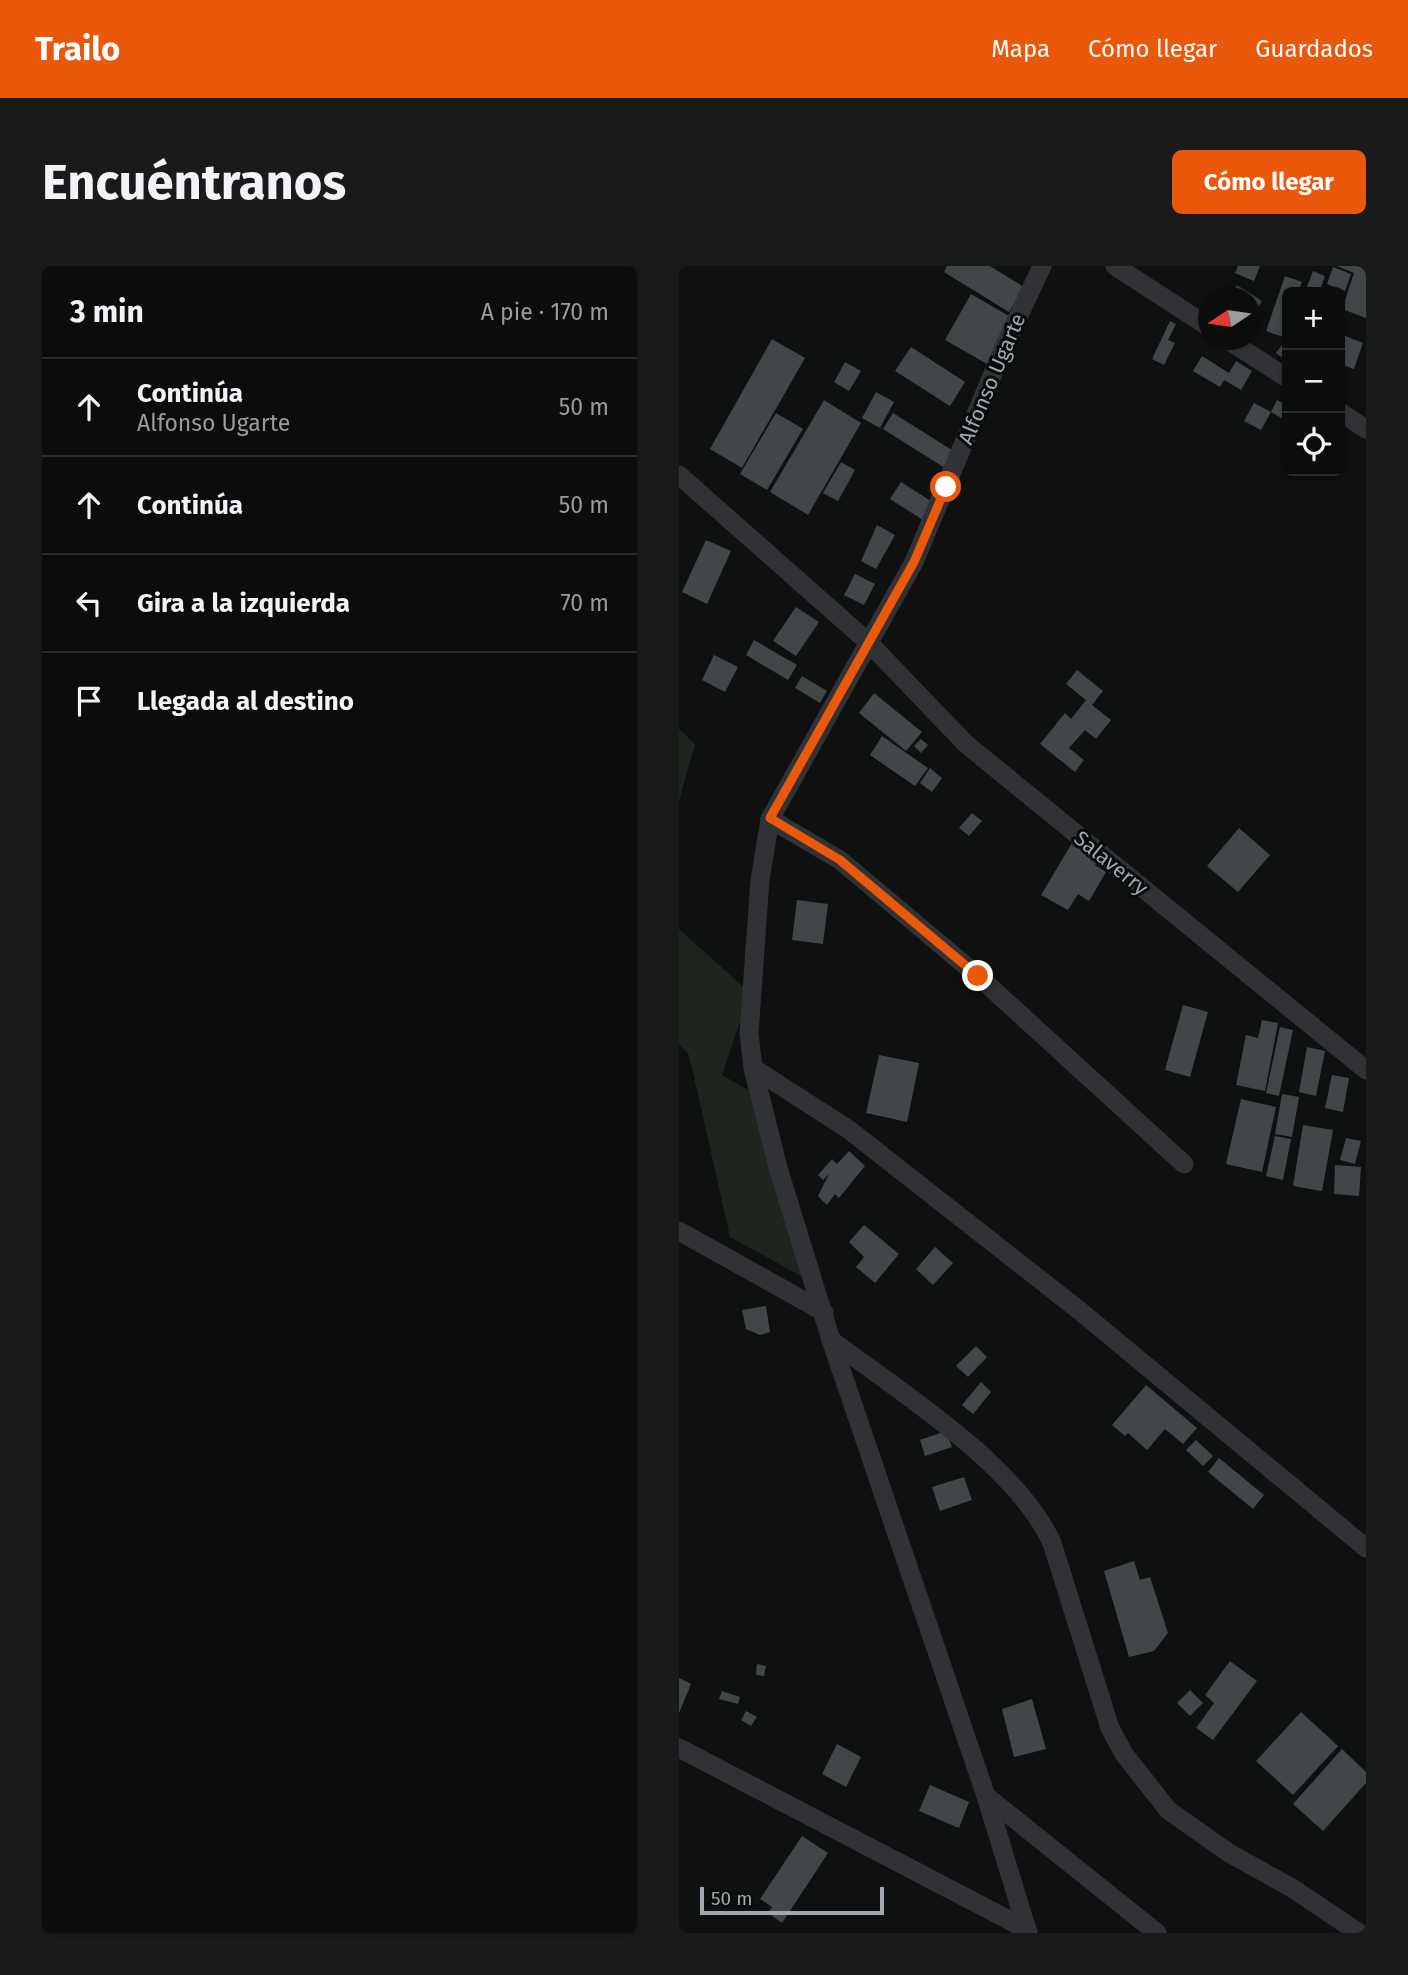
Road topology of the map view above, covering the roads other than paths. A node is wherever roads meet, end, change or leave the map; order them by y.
1 (1042, 266) edge
2 (1115, 266) edge
3 (1198, 320) edge
4 (1244, 350) edge
5 (1282, 375) edge
6 (1342, 413) edge
7 (1366, 429) edge
8 (679, 475) edge
9 (868, 642) junction
10 (770, 818) junction
11 (753, 1068) junction
12 (1366, 1070) edge
13 (1184, 1164) dead end
14 (679, 1231) edge
15 (824, 1312) junction
16 (831, 1340) junction
17 (1366, 1548) edge
18 (679, 1748) edge
19 (986, 1796) junction
20 (1027, 1931) edge
21 (1157, 1933) edge
22 (1359, 1933) edge

1 - 9 street, Alfonso Ugarte
2 - 3 street
4 - 5 street
6 - 7 street
8 - 9 street, Salaverry
9 - 10 street, Alfonso Ugarte
9 - 12 street, Salaverry
10 - 11 street, Alfonso Ugarte
10 - 13 street
11 - 15 street, Alfonso Ugarte
11 - 17 street
14 - 15 street
15 - 16 street, Alfonso Ugarte
16 - 19 street, Alfonso Ugarte
16 - 22 street
18 - 20 street
19 - 20 street, Alfonso Ugarte
19 - 21 street

